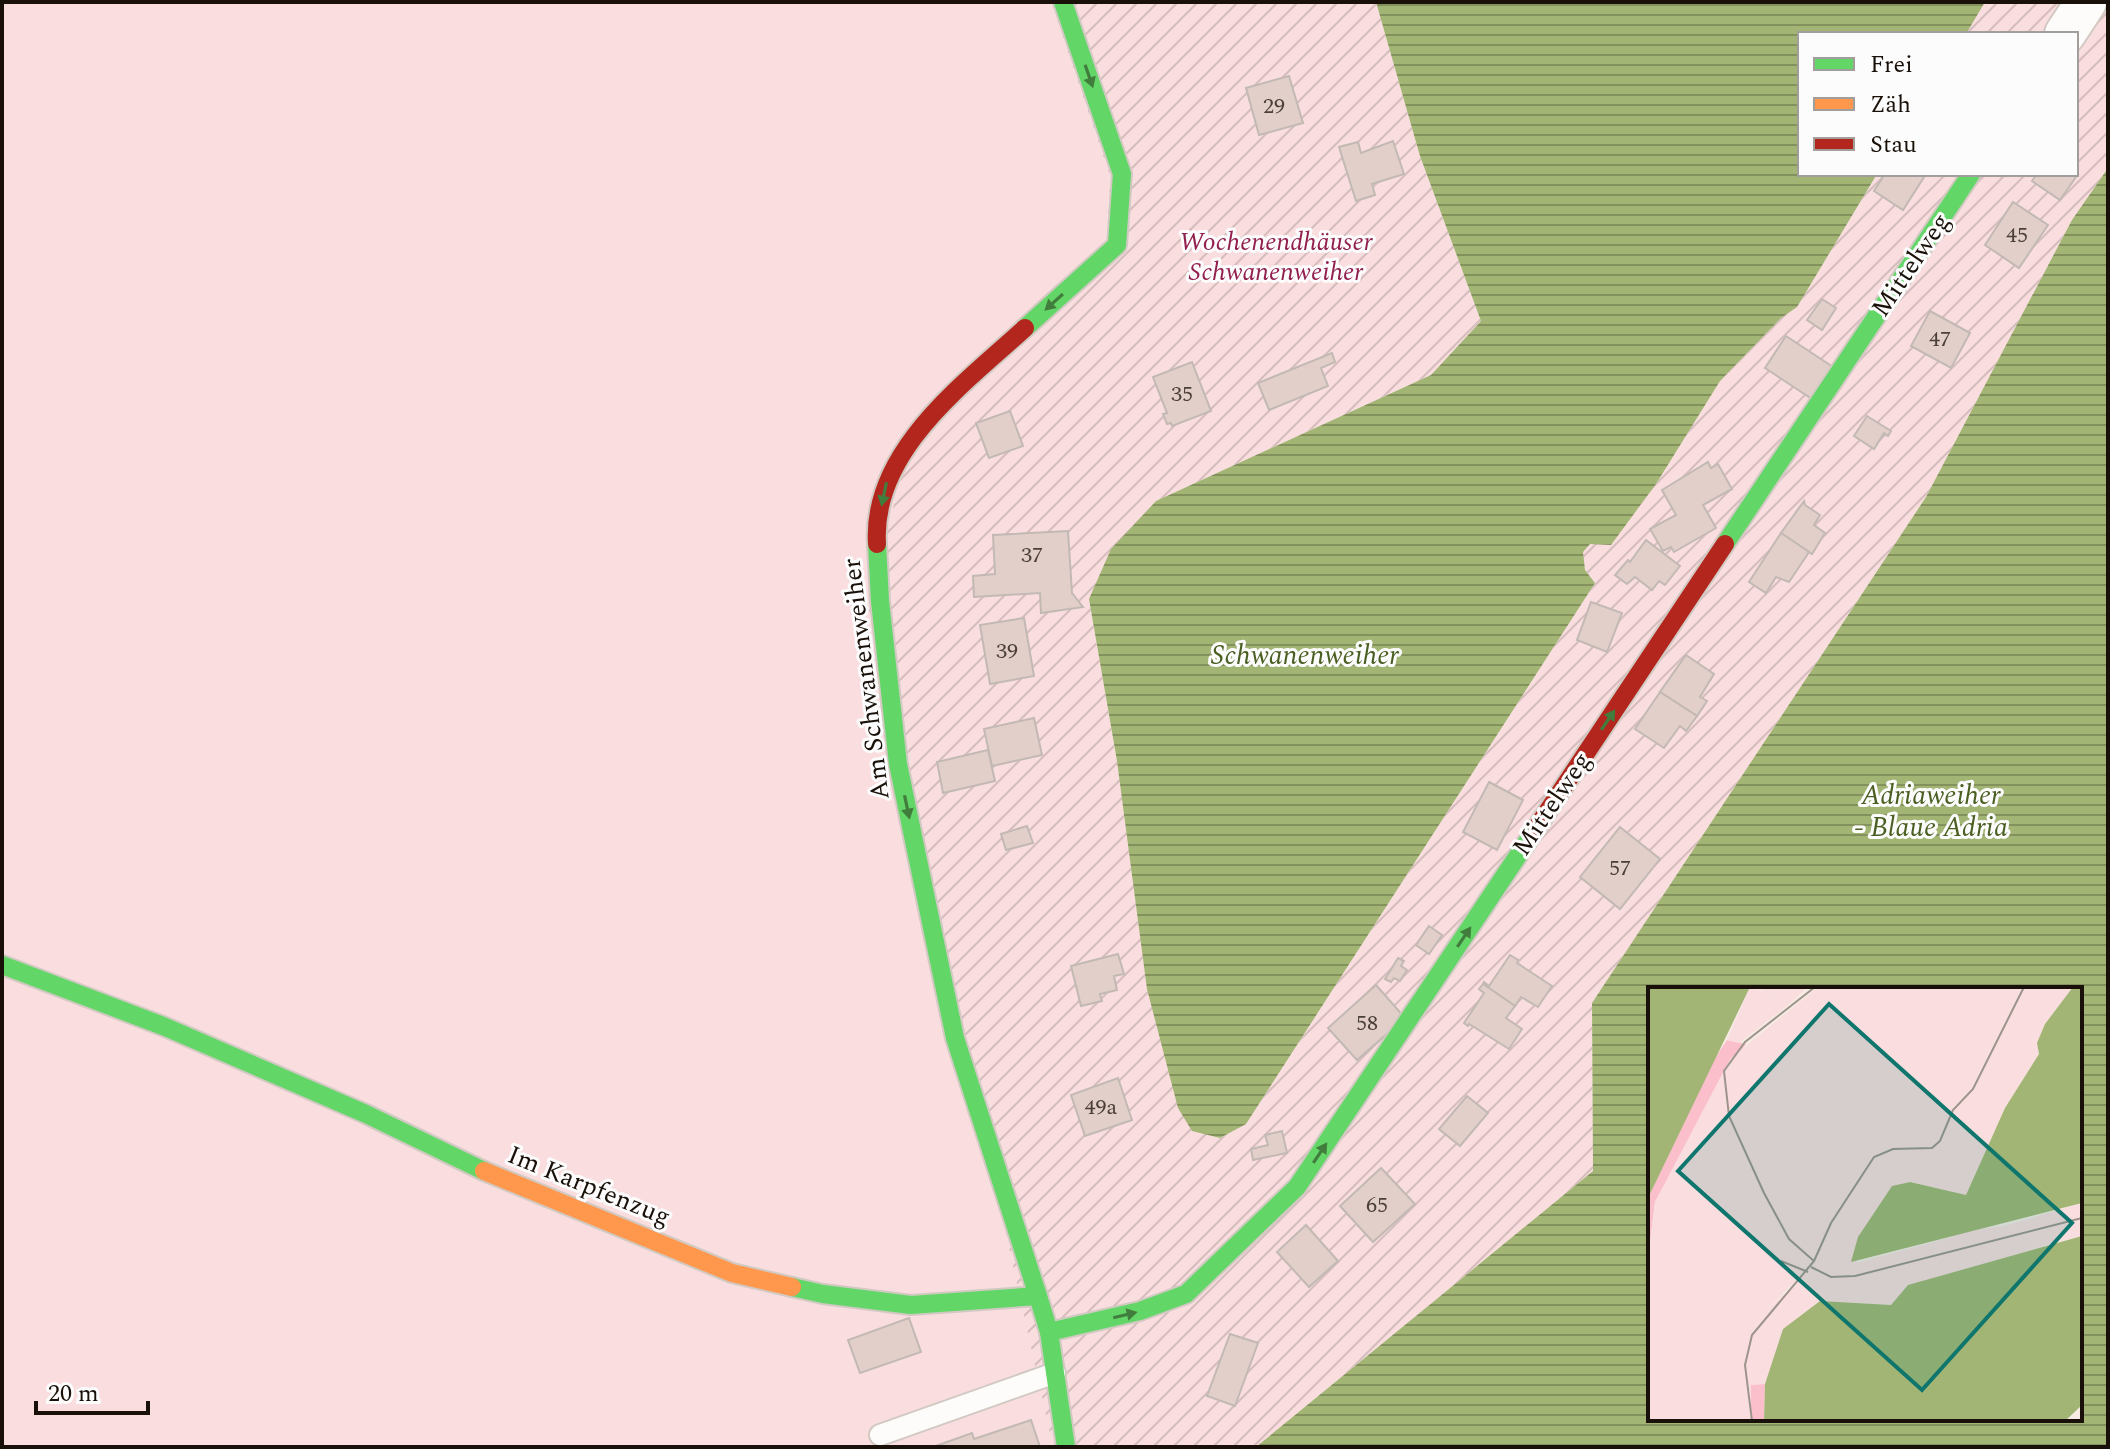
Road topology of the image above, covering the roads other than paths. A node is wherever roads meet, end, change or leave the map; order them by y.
1 (1063, 2) edge
2 (2086, 2) edge
3 (2066, 32) edge
4 (1970, 176) edge
5 (2, 965) edge
6 (1038, 1296) junction
7 (1049, 1332) junction
8 (1055, 1373) junction
9 (880, 1435) dead end
10 (1066, 1447) edge

1 -> 6 street, Am Schwanenweiher
2 - 3 street
7 -> 4 street, Mittelweg
5 - 6 street, Im Karpfenzug
6 - 7 street
7 - 8 street
8 - 9 lane
8 - 10 street

